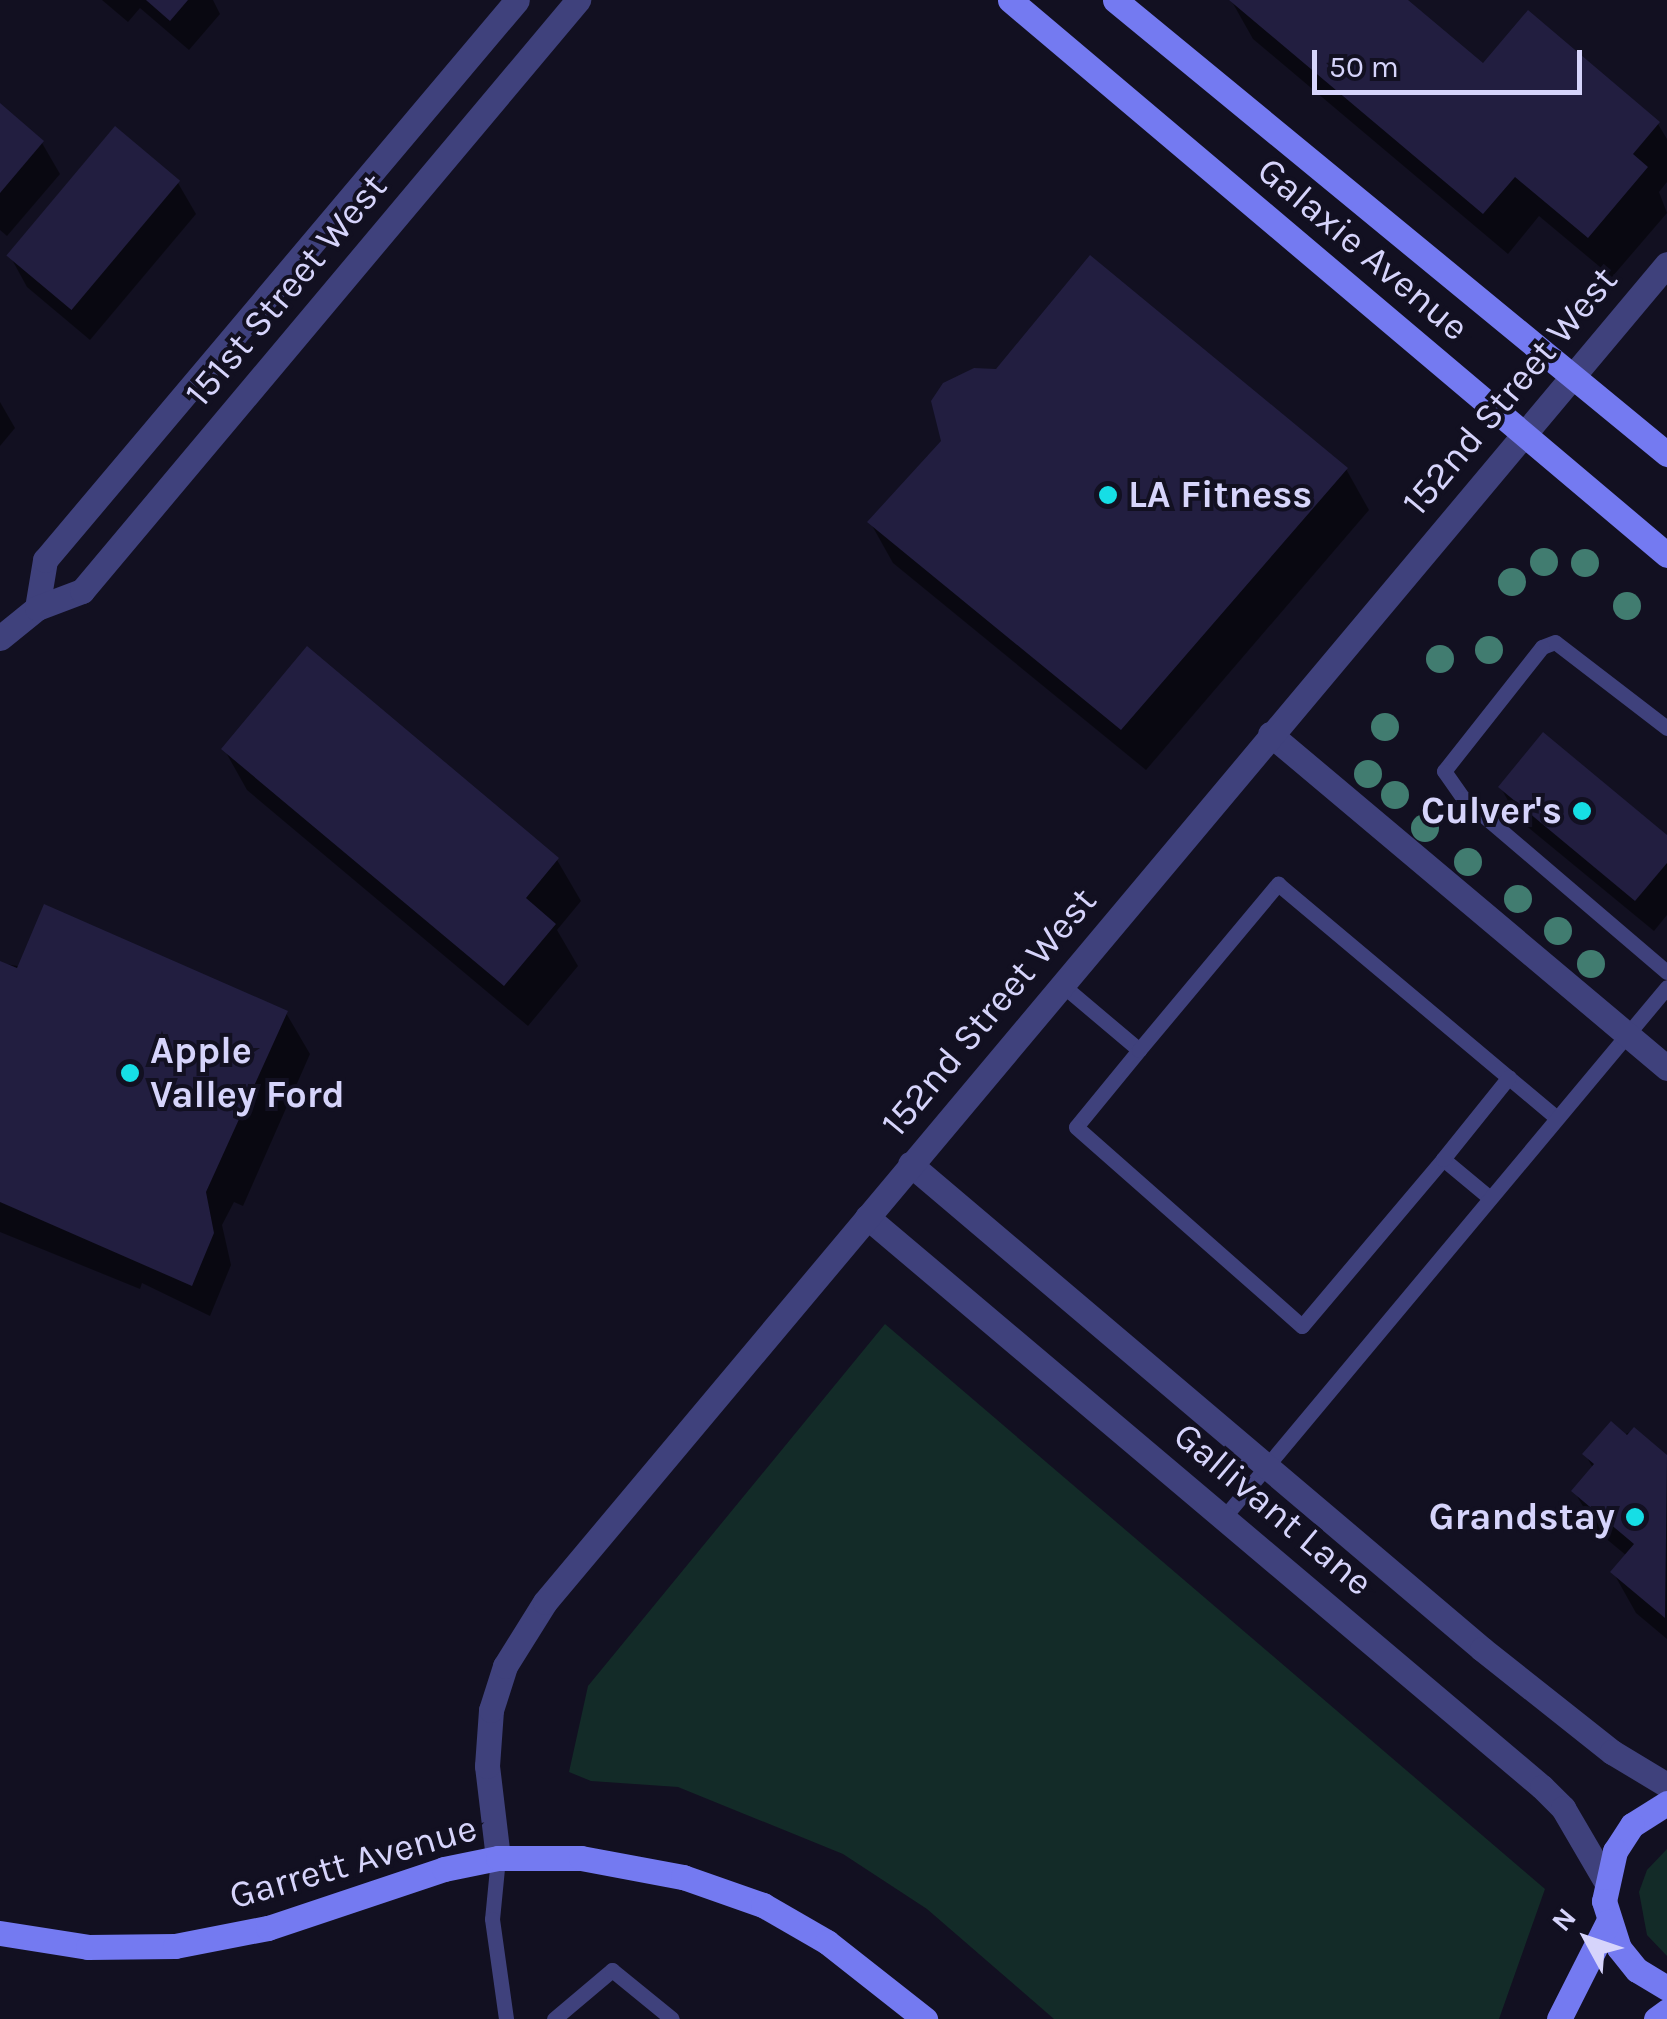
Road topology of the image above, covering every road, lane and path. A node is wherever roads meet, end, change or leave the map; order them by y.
1 (517, 0) edge
2 (578, 0) edge
3 (1010, 0) edge
4 (1115, 0) edge
5 (1667, 264) edge
6 (1573, 374) junction
7 (1523, 432) junction
8 (1667, 454) edge
9 (1667, 556) edge
10 (37, 608) junction
11 (0, 638) edge
12 (1667, 728) edge
13 (1270, 734) junction
14 (1667, 972) edge
15 (1061, 984) junction
16 (1667, 987) edge
17 (1627, 1034) junction
18 (1139, 1050) junction
19 (1667, 1068) edge
20 (1509, 1077) junction
21 (1557, 1118) junction
22 (1443, 1160) junction
23 (910, 1164) junction
24 (1490, 1198) junction
25 (867, 1217) junction
26 (1268, 1463) junction
27 (1225, 1516) junction
28 (1667, 1785) edge
29 (1667, 1803) edge
30 (498, 1858) junction
31 (1605, 1880) junction
32 (1608, 1922) junction
33 (0, 1934) edge
34 (1667, 1988) edge
35 (1667, 2011) edge
36 (506, 2019) edge
37 (554, 2019) edge
38 (672, 2019) edge
39 (925, 2019) edge
40 (1559, 2019) edge
41 (1656, 2019) edge

1 - 10 street, 151st Street West
2 - 10 street, 151st Street West
3 - 7 street, Galaxie Avenue
4 - 6 street, Galaxie Avenue
5 - 6 street, 152nd Street West
6 - 7 street, 152nd Street West
6 - 8 street, Galaxie Avenue
7 - 9 street, Galaxie Avenue
7 - 13 street, 152nd Street West
10 - 11 street, 151st Street West
12 - 14 lane
13 - 15 street, 152nd Street West
13 - 17 street
15 - 18 lane
15 - 23 street, 152nd Street West
16 - 17 lane
17 - 19 street
17 - 21 lane
18 - 20 lane
18 - 22 lane
20 - 21 lane
20 - 22 lane
21 - 24 lane
22 - 24 lane
23 - 25 street, 152nd Street West
23 - 26 street, Gallivant Lane
24 - 26 lane
25 - 27 street, Gallivant Lane
25 - 30 street, 152nd Street West
26 - 27 lane
26 - 28 street, Gallivant Lane
27 - 31 street, Gallivant Lane
29 - 31 street
30 - 33 street, Garrett Avenue
30 - 36 lane
30 - 39 street, Garrett Avenue
31 - 32 street
32 - 34 street
32 - 40 street
35 - 41 street
37 - 38 lane

